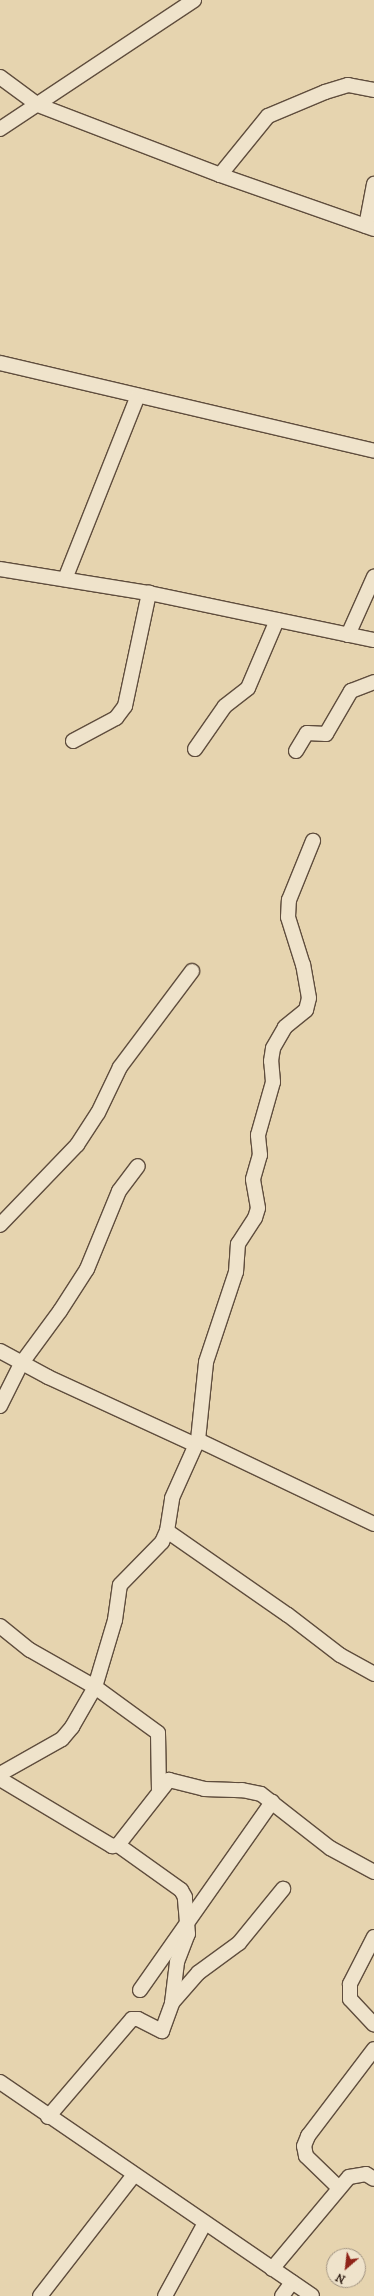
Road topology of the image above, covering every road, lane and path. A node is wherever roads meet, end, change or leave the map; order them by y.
1 (194, 0) edge
2 (0, 77) edge
3 (374, 90) edge
4 (38, 105) junction
5 (0, 130) edge
6 (220, 176) junction
7 (374, 184) edge
8 (370, 228) edge
9 (0, 363) edge
10 (138, 396) junction
11 (374, 451) edge
12 (0, 569) edge
13 (374, 577) edge
14 (65, 579) junction
15 (149, 594) junction
16 (277, 620) junction
17 (348, 635) junction
18 (374, 640) edge
19 (374, 682) edge
20 (73, 741) dead end
21 (195, 749) dead end
22 (296, 751) dead end
23 (313, 842) dead end
24 (192, 971) dead end
25 (138, 1166) dead end
26 (0, 1225) edge
27 (0, 1351) edge
28 (21, 1364) junction
29 (0, 1406) edge
30 (197, 1442) junction
31 (374, 1524) edge
32 (167, 1531) junction
33 (0, 1626) edge
34 (374, 1674) edge
35 (95, 1687) junction
36 (0, 1774) edge
37 (0, 1779) edge
38 (159, 1792) junction
39 (272, 1802) junction
40 (118, 1845) junction
41 (374, 1872) edge
42 (283, 1889) dead end
43 (188, 1923) junction
44 (374, 1937) edge
45 (140, 1990) dead end
46 (172, 2003) junction
47 (374, 2025) edge
48 (374, 2049) edge
49 (0, 2082) edge
50 (48, 2117) junction
51 (134, 2175) junction
52 (374, 2179) edge
53 (340, 2188) junction
54 (205, 2223) junction
55 (272, 2269) junction
56 (292, 2282) junction
57 (40, 2296) edge
58 (165, 2296) edge
59 (282, 2296) edge
60 (312, 2296) edge

1 - 4 street
2 - 4 street
3 - 6 street
4 - 5 street
4 - 6 street
6 - 8 street
7 - 8 street
9 - 10 street
10 - 11 street
10 - 14 street
12 - 14 street
13 - 17 street
14 - 15 street
15 - 16 street
15 - 20 street
16 - 17 street
16 - 21 street
17 - 18 street
19 - 22 street
23 - 30 street
24 - 26 street
25 - 28 street
27 - 28 street
28 - 29 street
28 - 30 street
30 - 31 street
30 - 32 street
32 - 34 street
32 - 35 street
33 - 35 street
35 - 36 street
35 - 38 street
37 - 40 street
38 - 39 street
38 - 40 street
39 - 41 street
39 - 43 street
40 - 43 street
42 - 46 street
43 - 45 street
43 - 46 street
44 - 47 street
46 - 50 street
48 - 53 street
49 - 50 street
50 - 51 street
51 - 54 street
51 - 57 street
52 - 53 street
53 - 55 street
54 - 55 street
54 - 58 street
55 - 56 street
56 - 59 street
56 - 60 street

